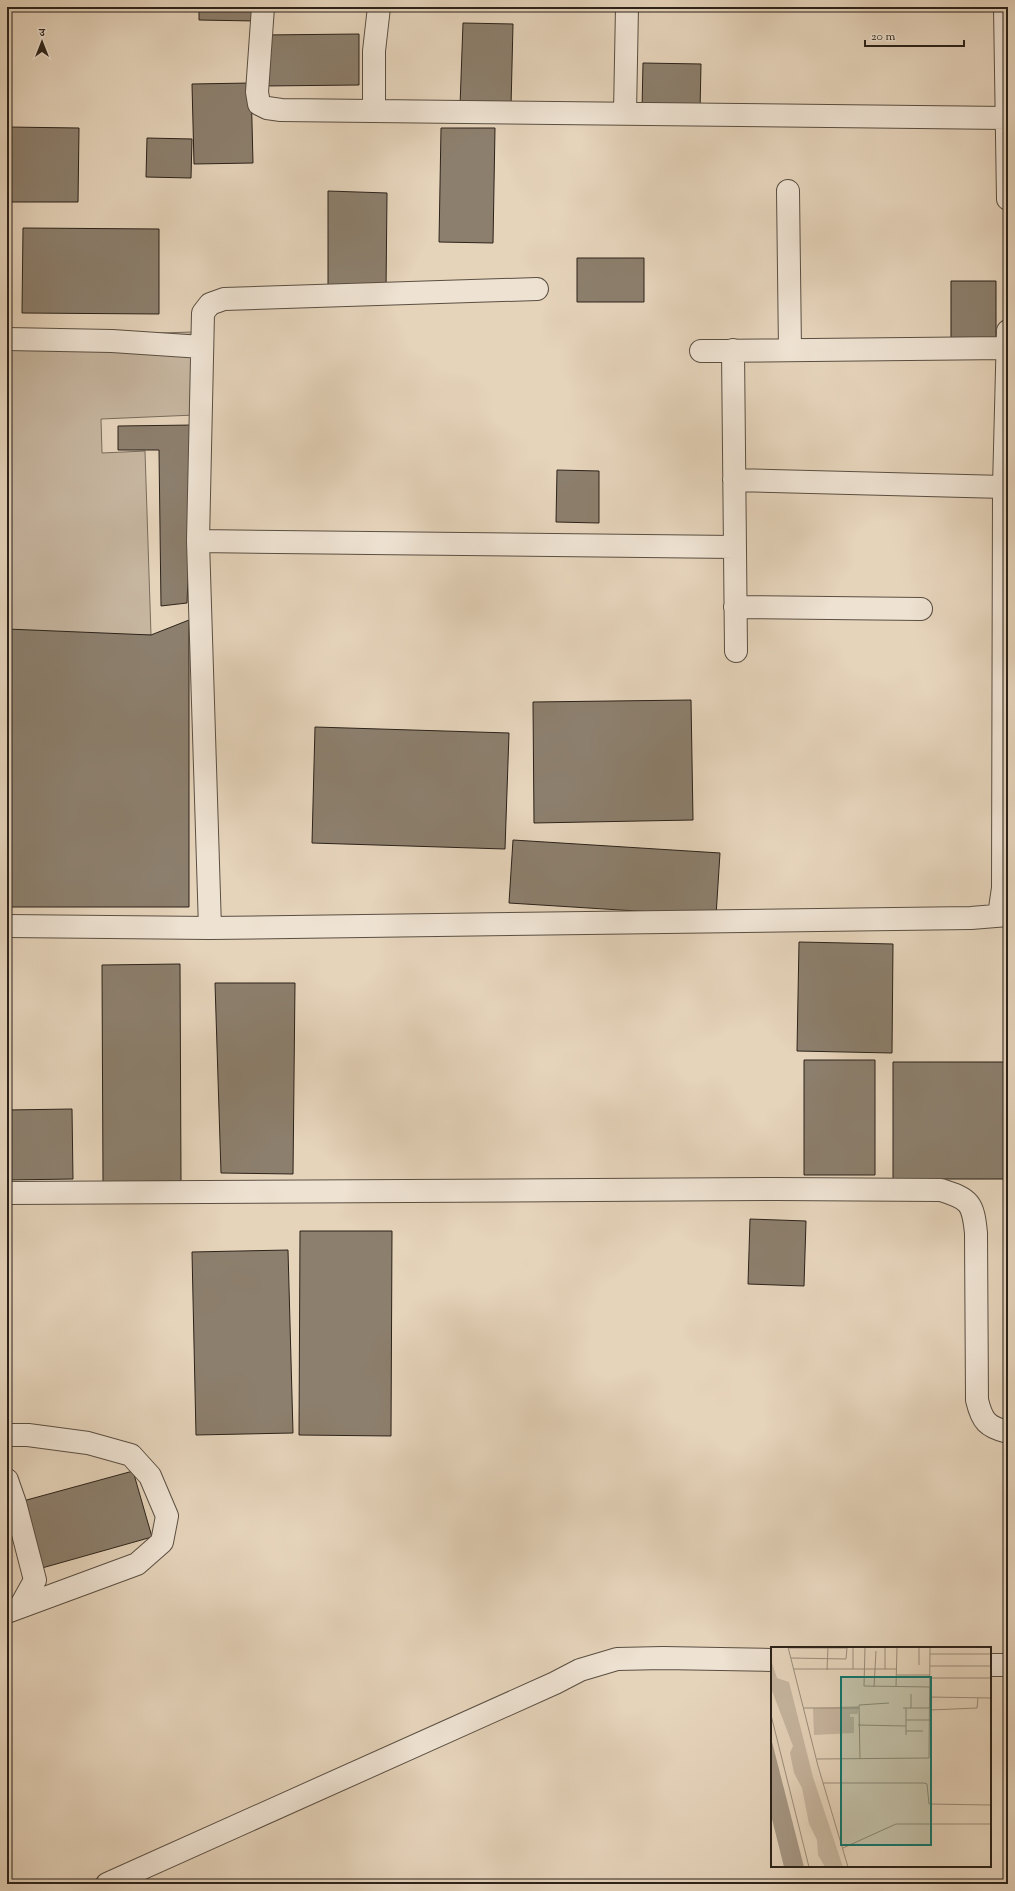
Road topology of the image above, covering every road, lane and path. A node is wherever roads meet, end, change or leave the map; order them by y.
1 (263, 7) edge
2 (379, 7) edge
3 (627, 7) edge
4 (1006, 11) edge
5 (374, 111) junction
6 (626, 113) junction
7 (1007, 118) junction
8 (788, 191) dead end
9 (1008, 199) edge
10 (537, 289) dead end
11 (7, 339) edge
12 (202, 347) junction
13 (733, 350) junction
14 (790, 350) junction
15 (701, 351) dead end
16 (1007, 354) edge
17 (734, 480) junction
18 (1004, 487) junction
19 (198, 541) junction
20 (734, 548) junction
21 (735, 607) junction
22 (921, 608) dead end
23 (736, 651) dead end
24 (1004, 915) edge
25 (7, 926) edge
26 (210, 928) junction
27 (7, 1193) edge
28 (1008, 1432) edge
29 (7, 1435) edge
30 (7, 1480) edge
31 (14, 1610) edge
32 (771, 1660) edge
33 (991, 1665) edge
34 (1008, 1665) edge
35 (107, 1884) edge

1 - 5 street
2 - 5 street
3 - 6 street
4 - 7 street
5 - 6 street
6 - 7 street
7 - 9 street
8 - 14 street
10 - 12 street
11 - 12 street
12 - 19 street
13 - 14 street
13 - 15 street
13 - 17 street
14 - 16 street
16 - 18 street
17 - 18 street
17 - 20 street
18 - 24 street
19 - 20 street
19 - 26 street
20 - 21 street
21 - 22 street
21 - 23 street
24 - 26 street
25 - 26 street
27 - 28 street
29 - 31 street
30 - 31 street
32 - 35 street
33 - 34 street

